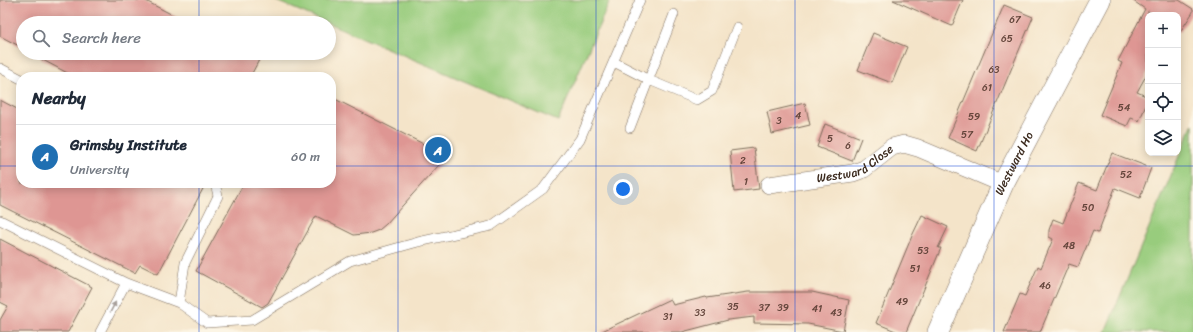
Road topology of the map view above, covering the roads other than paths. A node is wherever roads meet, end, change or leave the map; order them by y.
1 (640, 0) edge
2 (1094, 2) edge
3 (674, 14) dead end
4 (737, 27) dead end
5 (614, 62) junction
6 (0, 68) edge
7 (16, 76) edge
8 (649, 80) junction
9 (630, 128) dead end
10 (1003, 184) junction
11 (769, 185) dead end
12 (216, 188) edge
13 (0, 220) edge
14 (126, 283) junction
15 (178, 303) junction
16 (100, 332) edge
17 (938, 332) edge

1 - 5 lane
2 - 10 street, Westward Ho
3 - 8 lane
4 - 8 lane
5 - 8 lane
5 - 15 lane
6 - 7 lane
8 - 9 lane
10 - 11 street, Westward Close
10 - 17 street, Westward Ho
12 - 15 lane
13 - 14 lane
14 - 15 lane
16 -> 14 lane

